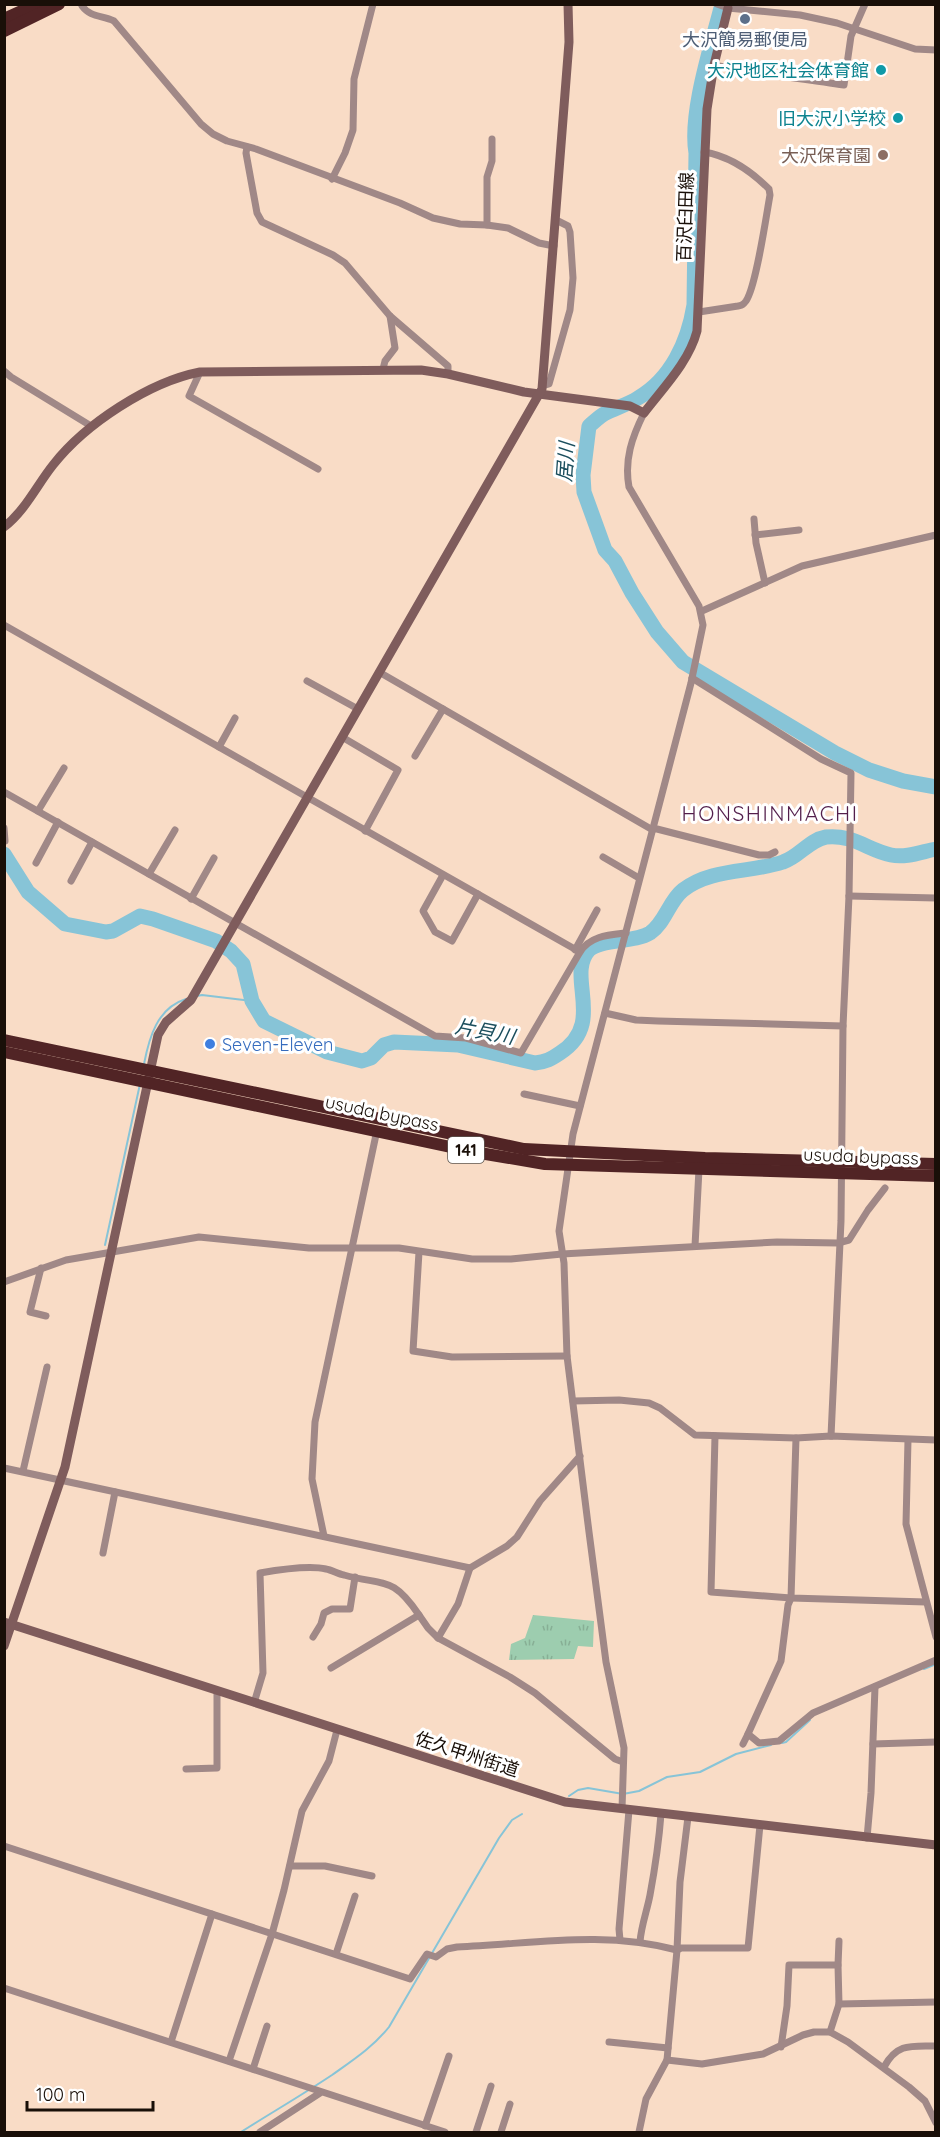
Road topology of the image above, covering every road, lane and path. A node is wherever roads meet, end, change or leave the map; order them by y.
1 (37, 4) edge
2 (59, 4) edge
3 (373, 4) edge
4 (568, 4) edge
5 (865, 4) edge
6 (82, 6) edge
7 (724, 6) edge
8 (4, 19) edge
9 (856, 29) junction
10 (4, 31) edge
11 (936, 50) edge
12 (714, 65) junction
13 (492, 139) dead end
14 (247, 147) junction
15 (704, 152) junction
16 (332, 179) junction
17 (556, 220) junction
18 (488, 225) junction
19 (554, 246) junction
20 (699, 312) junction
21 (390, 316) junction
22 (383, 369) junction
23 (4, 370) edge
24 (200, 372) junction
25 (448, 374) junction
26 (541, 390) junction
27 (644, 413) junction
28 (91, 426) junction
29 (318, 469) dead end
30 (754, 519) dead end
31 (4, 527) edge
32 (799, 530) dead end
33 (755, 535) junction
34 (936, 535) edge
35 (765, 582) junction
36 (702, 611) junction
37 (4, 626) edge
38 (379, 672) junction
39 (692, 676) junction
40 (307, 681) dead end
41 (358, 709) junction
42 (443, 709) junction
43 (235, 718) dead end
44 (342, 737) junction
45 (219, 747) junction
46 (415, 756) dead end
47 (64, 768) dead end
48 (4, 792) edge
49 (307, 798) junction
50 (38, 811) junction
51 (58, 822) junction
52 (4, 828) edge
53 (651, 829) junction
54 (175, 830) dead end
55 (364, 831) junction
56 (5, 841) edge
57 (92, 842) junction
58 (775, 852) dead end
59 (603, 857) dead end
60 (214, 858) dead end
61 (36, 863) dead end
62 (149, 874) junction
63 (443, 875) junction
64 (639, 878) junction
65 (71, 880) dead end
66 (478, 894) junction
67 (849, 896) junction
68 (191, 898) junction
69 (936, 898) edge
70 (597, 910) dead end
71 (235, 923) junction
72 (626, 934) junction
73 (577, 951) junction
74 (605, 1013) junction
75 (843, 1026) junction
76 (4, 1040) edge
77 (4, 1052) edge
78 (149, 1076) junction
79 (524, 1094) dead end
80 (580, 1106) junction
81 (377, 1130) junction
82 (568, 1159) junction
83 (936, 1164) edge
84 (842, 1168) junction
85 (699, 1169) junction
86 (936, 1176) edge
87 (885, 1188) dead end
88 (838, 1243) junction
89 (695, 1246) junction
90 (351, 1247) junction
91 (419, 1252) junction
92 (111, 1253) junction
93 (562, 1254) junction
94 (41, 1268) junction
95 (4, 1282) edge
96 (46, 1316) dead end
97 (567, 1356) junction
98 (46, 1366) dead end
99 (573, 1401) junction
100 (715, 1436) junction
101 (831, 1437) junction
102 (796, 1438) junction
103 (908, 1440) junction
104 (936, 1440) edge
105 (580, 1456) junction
106 (4, 1468) edge
107 (23, 1471) junction
108 (61, 1480) junction
109 (115, 1492) junction
110 (324, 1536) junction
111 (103, 1553) dead end
112 (470, 1568) junction
113 (355, 1576) junction
114 (791, 1598) junction
115 (926, 1602) junction
116 (419, 1615) junction
117 (8, 1623) edge
118 (313, 1637) dead end
119 (936, 1637) edge
120 (438, 1638) junction
121 (4, 1646) edge
122 (936, 1660) edge
123 (332, 1668) dead end
124 (875, 1689) junction
125 (217, 1691) junction
126 (254, 1703) junction
127 (337, 1730) junction
128 (748, 1734) junction
129 (936, 1742) edge
130 (743, 1744) dead end
131 (873, 1744) junction
132 (623, 1762) junction
133 (186, 1769) dead end
134 (626, 1809) junction
135 (662, 1814) junction
136 (688, 1817) junction
137 (760, 1825) junction
138 (867, 1838) junction
139 (936, 1845) edge
140 (4, 1846) edge
141 (290, 1866) junction
142 (372, 1876) dead end
143 (355, 1896) dead end
144 (212, 1914) junction
145 (272, 1934) junction
146 (620, 1940) junction
147 (838, 1941) dead end
148 (640, 1942) junction
149 (677, 1950) junction
150 (336, 1954) junction
151 (838, 1965) junction
152 (4, 1988) edge
153 (936, 2002) edge
154 (839, 2004) junction
155 (267, 2026) dead end
156 (830, 2032) junction
157 (171, 2042) junction
158 (609, 2042) dead end
159 (781, 2046) junction
160 (936, 2046) edge
161 (668, 2048) junction
162 (449, 2056) dead end
163 (667, 2060) junction
164 (229, 2061) junction
165 (884, 2067) junction
166 (253, 2069) junction
167 (491, 2086) dead end
168 (313, 2090) junction
169 (936, 2099) edge
170 (925, 2101) junction
171 (510, 2104) dead end
172 (936, 2123) edge
173 (425, 2126) junction
174 (260, 2133) edge
175 (445, 2133) edge
176 (476, 2133) edge
177 (501, 2133) edge
178 (639, 2133) edge

1 - 8 highway
2 - 10 highway
3 - 16 street
4 - 17 street
5 - 9 street
6 - 14 street
7 - 9 street
7 - 12 street, 百沢臼田線
9 - 11 street
9 - 12 street
12 - 15 street, 百沢臼田線
13 - 18 street
14 - 16 street
14 - 21 street
15 - 20 street, 百沢臼田線
15 - 20 street
16 - 18 street
17 - 19 street
17 - 26 street
18 - 19 street
19 - 26 street
20 - 27 street, 百沢臼田線
21 - 22 street
21 - 25 street
22 - 24 street
22 - 25 street
23 - 28 street
24 - 28 street
24 - 29 street
25 - 26 street
26 - 27 street
26 - 38 street
27 - 36 street
28 - 31 street
30 - 33 street
32 - 33 street
33 - 35 street
34 - 35 street
35 - 36 street
36 - 39 street
37 - 45 street
38 - 41 street
38 - 42 street
39 - 53 street
39 - 67 street
40 - 41 street
41 - 44 street
42 - 46 street
42 - 53 street
43 - 45 street
44 - 49 street
44 - 55 street
45 - 49 street
47 - 50 street
48 - 50 street
49 - 55 street
49 - 71 street
50 - 51 street
51 - 57 street
51 - 61 street
52 - 56 street
53 - 58 street
53 - 64 street
54 - 62 street
55 - 63 street
57 - 62 street
57 - 65 street
59 - 64 street
60 - 68 street
62 - 68 street
63 - 66 street
63 - 66 street
64 - 72 street
66 - 73 street
67 - 69 street
67 - 75 street
68 - 71 street
70 - 73 street
71 - 73 street
71 - 78 street
72 - 73 street
72 - 74 street
74 - 75 street
74 - 80 street
75 - 84 street
76 - 78 highway, usuda bypass / 141
77 - 78 highway, usuda bypass / 141
78 - 81 highway, usuda bypass / 141
78 - 82 highway, usuda bypass / 141
78 - 92 street
79 - 80 street
80 - 82 street
81 - 82 highway, usuda bypass / 141
81 - 90 street
82 - 84 highway, usuda bypass / 141
82 - 85 highway, usuda bypass / 141
82 - 93 street
83 - 84 highway, usuda bypass / 141
84 - 85 highway, usuda bypass / 141
84 - 86 highway, usuda bypass / 141
84 - 88 street
85 - 89 street
87 - 88 street
88 - 89 street
88 - 101 street
89 - 93 street
90 - 91 street
90 - 92 street
90 - 110 street
91 - 93 street
91 - 97 street
92 - 94 street
92 - 108 street
93 - 97 street
94 - 95 street
94 - 96 street
97 - 99 street
98 - 107 street
99 - 100 street
99 - 105 street
100 - 102 street
100 - 114 street
101 - 102 street
101 - 103 street
102 - 114 street
103 - 104 street
103 - 115 street
105 - 112 street
105 - 132 street
106 - 107 street
107 - 108 street
108 - 109 street
108 - 117 street
109 - 110 street
109 - 111 street
110 - 112 street
112 - 120 street
113 - 116 street
113 - 118 street
113 - 126 street
114 - 115 street
114 - 128 street
115 - 119 street
116 - 120 street
116 - 123 street
117 - 121 street
117 - 125 street, 佐久甲州街道
120 - 132 street
122 - 124 street
124 - 128 street
124 - 131 street
125 - 126 street, 佐久甲州街道
125 - 133 street
126 - 127 street, 佐久甲州街道
127 - 134 street, 佐久甲州街道
127 - 141 street
128 - 130 street
129 - 131 street
131 - 138 street
132 - 134 street
134 - 135 street, 佐久甲州街道
134 - 146 street
135 - 136 street, 佐久甲州街道
135 - 148 street
136 - 137 street, 佐久甲州街道
136 - 149 street
137 - 138 street, 佐久甲州街道
137 - 149 street
138 - 139 street, 佐久甲州街道
140 - 144 street
141 - 142 street
141 - 145 street
143 - 150 street
144 - 145 street
144 - 157 street
145 - 150 street
145 - 164 street
146 - 148 street
146 - 150 street
147 - 151 street
148 - 149 street
149 - 161 street
151 - 154 street
151 - 159 street
152 - 157 street
153 - 154 street
154 - 156 street
155 - 166 street
156 - 159 street
156 - 165 street
157 - 164 street
158 - 161 street
159 - 163 street
160 - 165 street
161 - 163 street
162 - 173 street
163 - 178 street
164 - 166 street
165 - 170 street
166 - 168 street
167 - 176 street
168 - 173 street
168 - 174 street
169 - 170 street
170 - 172 street
171 - 177 street
173 - 175 street

